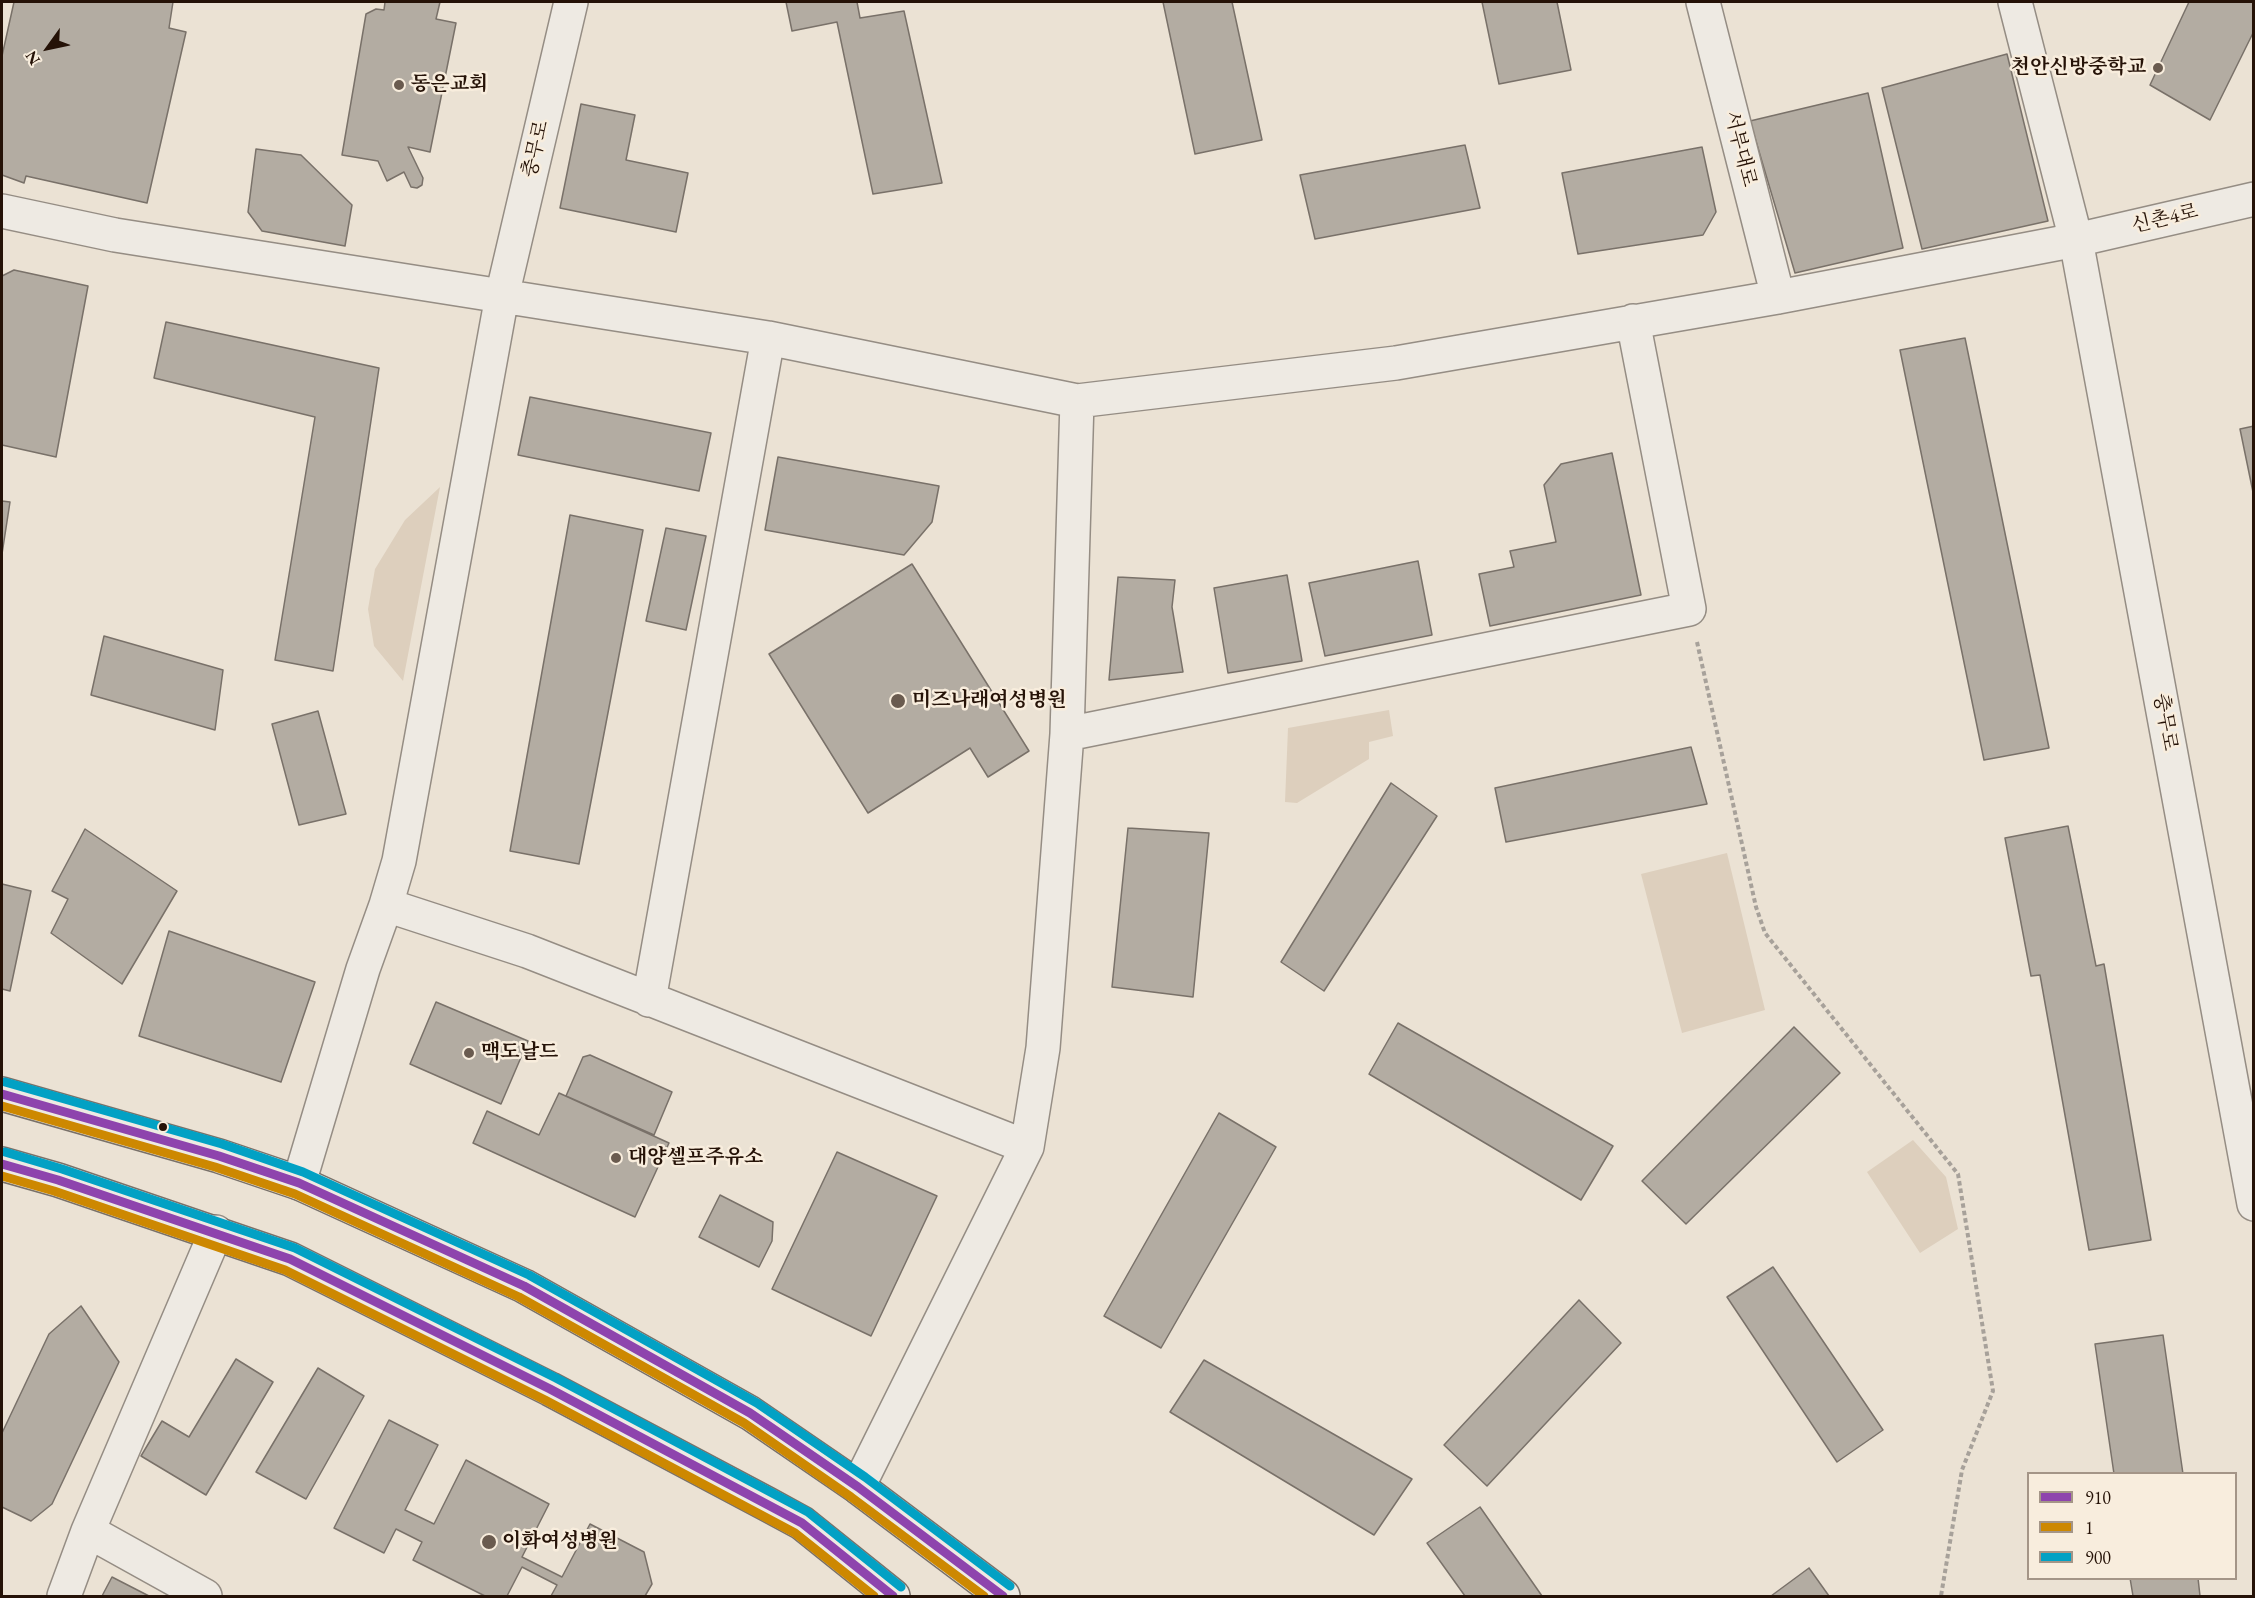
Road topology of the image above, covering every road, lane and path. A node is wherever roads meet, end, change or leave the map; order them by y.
1 (571, 2) edge
2 (1703, 2) edge
3 (2015, 2) edge
4 (2253, 199) edge
5 (2, 211) edge
6 (2076, 240) junction
7 (502, 296) junction
8 (1778, 297) junction
9 (1633, 321) junction
10 (768, 338) junction
11 (1077, 401) junction
12 (1689, 609) junction
13 (1067, 734) junction
14 (386, 905) junction
15 (649, 1000) junction
16 (2, 1094) edge
17 (1027, 1147) junction
18 (2, 1164) edge
19 (299, 1183) junction
20 (2253, 1204) edge
21 (216, 1232) junction
22 (858, 1487) junction
23 (88, 1531) junction
24 (64, 1596) edge
25 (205, 1596) edge
26 (893, 1596) edge
27 (1003, 1596) edge
28 (1941, 1596) edge

1 - 7 street, 충무로
2 - 8 street, 서부대로
3 - 6 street
4 - 6 street, 신촌4로
5 - 7 street, 신촌4로
6 - 8 street, 신촌4로
6 - 20 street, 충무로
7 - 10 street, 신촌4로
7 - 14 street, 충무로
8 - 9 street, 신촌4로
9 - 11 street, 신촌4로
9 - 12 street
10 - 11 street, 신촌4로
10 - 15 street
11 - 13 street
12 - 13 street
12 - 28 path
13 - 17 street
14 - 15 street
14 - 19 street, 충무로
15 - 17 street
16 - 19 street
17 - 22 street
18 - 21 street
19 - 22 street
21 - 23 street
21 - 26 street
22 - 27 street
23 - 24 street
23 - 25 street

